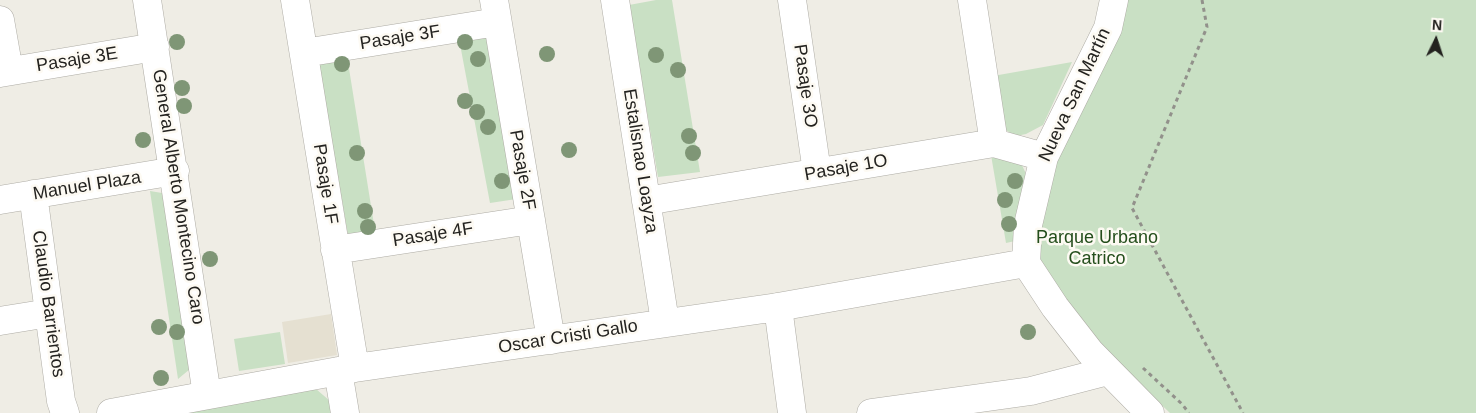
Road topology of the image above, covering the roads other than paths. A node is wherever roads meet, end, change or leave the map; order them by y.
1 (147, 0) edge
2 (295, 0) edge
3 (792, 0) edge
4 (972, 0) edge
5 (1114, 0) edge
6 (622, 1) edge
7 (495, 11) edge
8 (0, 20) edge
9 (155, 48) junction
10 (304, 53) junction
11 (4, 72) edge
12 (994, 143) junction
13 (1044, 158) junction
14 (175, 171) junction
15 (817, 172) junction
16 (34, 194) junction
17 (0, 200) edge
18 (646, 202) junction
19 (531, 220) junction
20 (336, 250) junction
21 (1026, 263) junction
22 (778, 307) junction
23 (49, 313) junction
24 (0, 321) edge
25 (665, 322) junction
26 (551, 340) junction
27 (346, 369) junction
28 (1108, 371) junction
29 (208, 395) junction
30 (1033, 402) edge
31 (919, 410) edge
32 (65, 413) edge
33 (111, 413) edge
34 (345, 413) edge
35 (792, 413) edge
36 (871, 413) edge
37 (1150, 413) edge

1 - 9 street, General Alberto Montecino Caro
2 - 10 street, Pasaje 1F
3 - 15 street, Pasaje 3O
4 - 12 street
5 - 13 street, Nueva San Martín
6 - 18 street, Estalisnao Loayza
7 - 10 street, Pasaje 3F
7 - 19 street, Pasaje 2F
8 - 11 street
9 - 11 street, Pasaje 3E
9 - 14 street, General Alberto Montecino Caro
10 - 20 street, Pasaje 1F
12 - 13 street, Pasaje 1O
12 - 15 street, Pasaje 1O
13 - 21 street, Nueva San Martín
14 - 16 street, Manuel Plaza
14 - 29 street, General Alberto Montecino Caro
15 - 18 street, Pasaje 1O
16 - 17 street, Manuel Plaza
16 - 23 street, Claudio Barrientos
18 - 25 street, Estalisnao Loayza
19 - 20 street, Pasaje 4F
19 - 26 street, Pasaje 2F
20 - 27 street, Pasaje 1F
21 - 22 street, Oscar Cristi Gallo
21 - 28 street
22 - 25 street, Oscar Cristi Gallo
22 - 35 street
23 - 24 street
23 - 32 street, Claudio Barrientos
25 - 26 street, Oscar Cristi Gallo
26 - 27 street, Oscar Cristi Gallo
27 - 29 street, Oscar Cristi Gallo
27 - 34 street
28 - 30 street
28 - 37 street
29 - 33 street, Oscar Cristi Gallo
30 - 31 street
31 - 36 street

